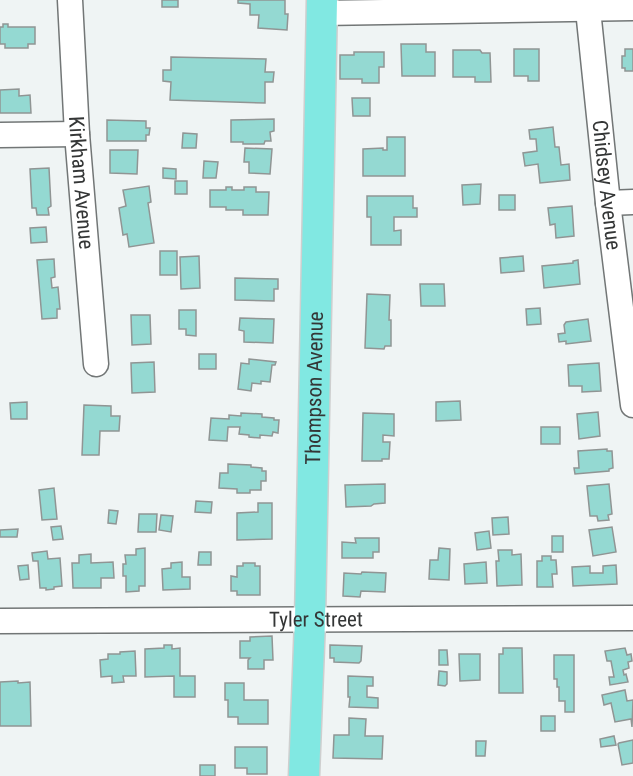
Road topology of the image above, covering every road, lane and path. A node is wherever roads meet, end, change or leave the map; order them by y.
1 (70, 0) edge
2 (587, 5) edge
3 (321, 6) edge
4 (633, 8) edge
5 (77, 134) junction
6 (0, 135) edge
7 (633, 202) edge
8 (608, 203) junction
9 (96, 363) dead end
10 (633, 405) edge
11 (633, 618) edge
12 (310, 620) junction
13 (0, 621) edge
14 (304, 776) edge

1 - 5 street, Kirkham Avenue
2 - 3 street
2 - 4 street
2 - 8 street, Chidsey Avenue
3 - 12 main road, Thompson Avenue
5 - 6 street
5 - 9 street, Kirkham Avenue
7 - 8 street
8 - 10 street, Chidsey Avenue
11 - 12 street, Tyler Street
12 - 13 street, Tyler Street
12 - 14 main road, Thompson Avenue

